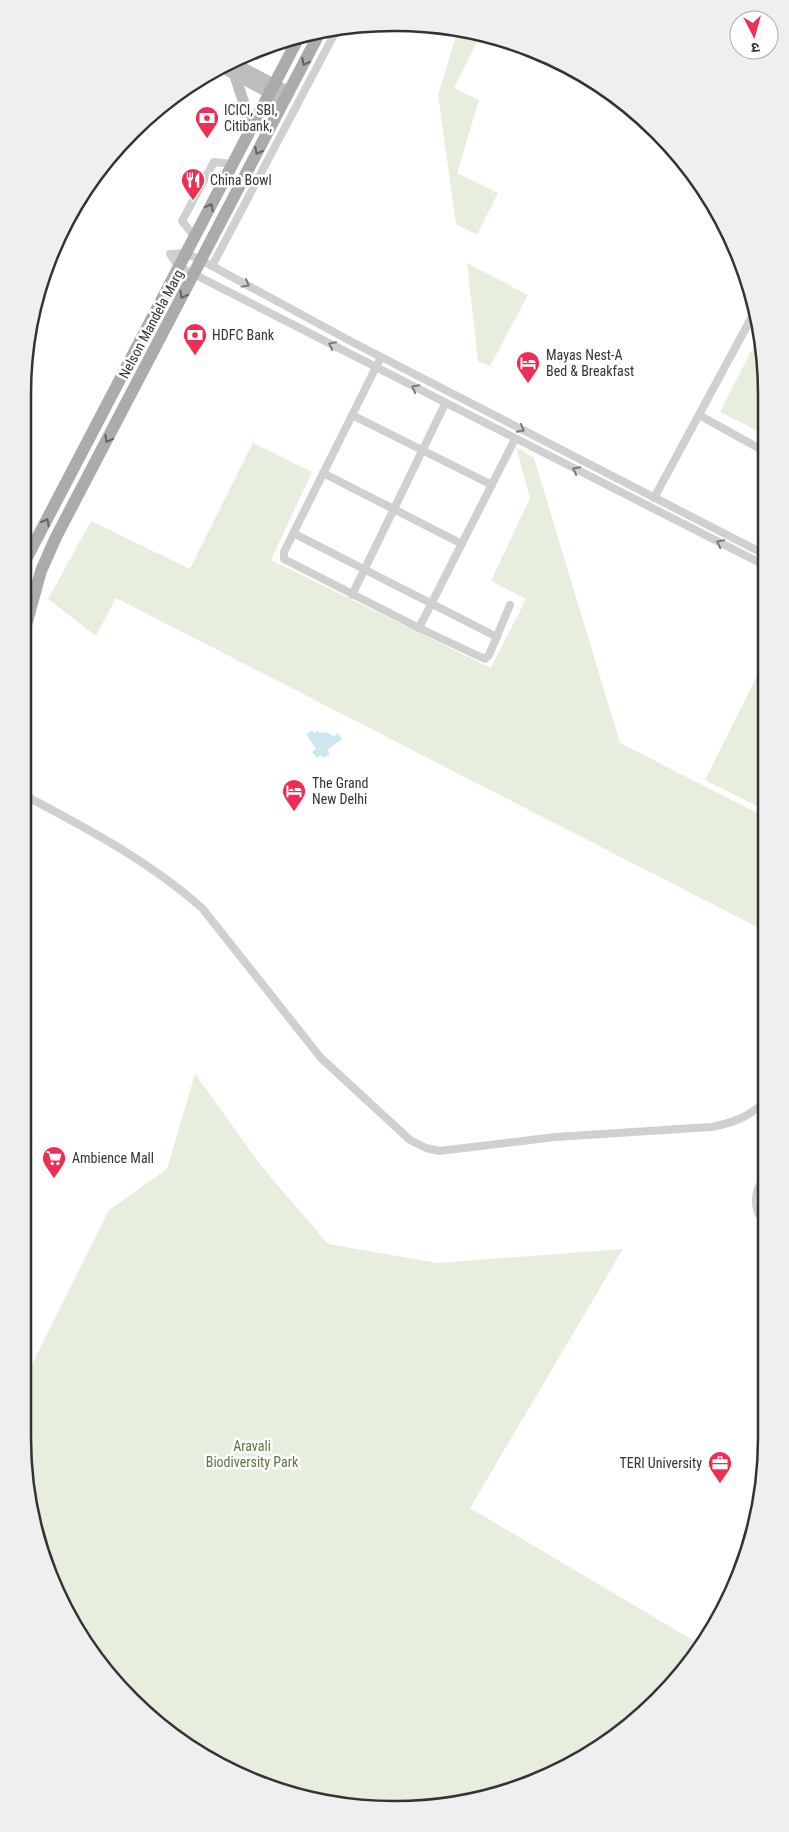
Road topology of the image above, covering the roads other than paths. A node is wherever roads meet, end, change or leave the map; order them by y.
1 (333, 36) edge
2 (316, 40) edge
3 (292, 46) edge
4 (239, 67) edge
5 (230, 71) edge
6 (234, 73) junction
7 (267, 85) junction
8 (286, 99) junction
9 (295, 110) junction
10 (252, 128) junction
11 (233, 164) junction
12 (252, 176) junction
13 (194, 236) junction
14 (185, 253) junction
15 (207, 263) junction
16 (178, 266) junction
17 (194, 274) junction
18 (750, 320) edge
19 (381, 357) junction
20 (375, 368) junction
21 (445, 404) junction
22 (477, 406) junction
23 (352, 415) junction
24 (699, 415) junction
25 (474, 418) junction
26 (515, 439) junction
27 (758, 448) edge
28 (422, 450) junction
29 (323, 473) junction
30 (492, 485) junction
31 (654, 498) junction
32 (394, 509) junction
33 (293, 533) junction
34 (462, 544) junction
35 (31, 548) edge
36 (758, 551) edge
37 (758, 562) edge
38 (364, 570) junction
39 (352, 595) junction
40 (431, 604) junction
41 (510, 605) dead end
42 (31, 606) edge
43 (419, 628) junction
44 (497, 637) junction
45 (31, 799) edge
46 (758, 1108) edge
47 (758, 1187) edge
48 (758, 1212) edge

1 - 9 street
2 -> 8 main road, Nelson Mandela Marg
3 - 7 main road, Nelson Mandela Marg
4 - 7 street
5 - 6 street
6 - 7 street
6 - 10 street
7 - 8 street
7 - 10 main road, Nelson Mandela Marg
8 - 9 street
8 -> 12 main road, Nelson Mandela Marg
9 - 12 street
10 - 11 main road, Nelson Mandela Marg
13 -> 11 main road, Nelson Mandela Marg
11 - 13 street
12 - 15 main road, Nelson Mandela Marg
13 - 14 main road, Nelson Mandela Marg
14 - 15 street
14 - 16 main road, Nelson Mandela Marg
15 - 17 main road, Nelson Mandela Marg
15 -> 19 street
16 - 17 street
35 -> 16 main road, Nelson Mandela Marg
20 -> 17 street
17 -> 42 main road, Nelson Mandela Marg
18 - 24 street
19 - 20 street
19 - 22 street
21 -> 20 street
20 - 23 street
21 - 25 street
21 - 28 street
22 - 25 street
22 -> 31 street
23 - 28 street
23 - 29 street
24 - 27 street
24 - 31 street
25 - 26 street
26 - 30 street
37 -> 26 street
28 - 30 street
28 - 32 street
29 - 32 street
29 - 33 street
30 - 34 street
31 - 36 street
32 - 34 street
32 - 38 street
33 - 38 street
33 - 39 street
34 - 40 street
38 - 39 street
38 - 40 street
39 - 43 street
40 - 43 street
40 - 44 street
41 - 44 street
43 - 44 street
45 - 46 street
47 - 48 street

